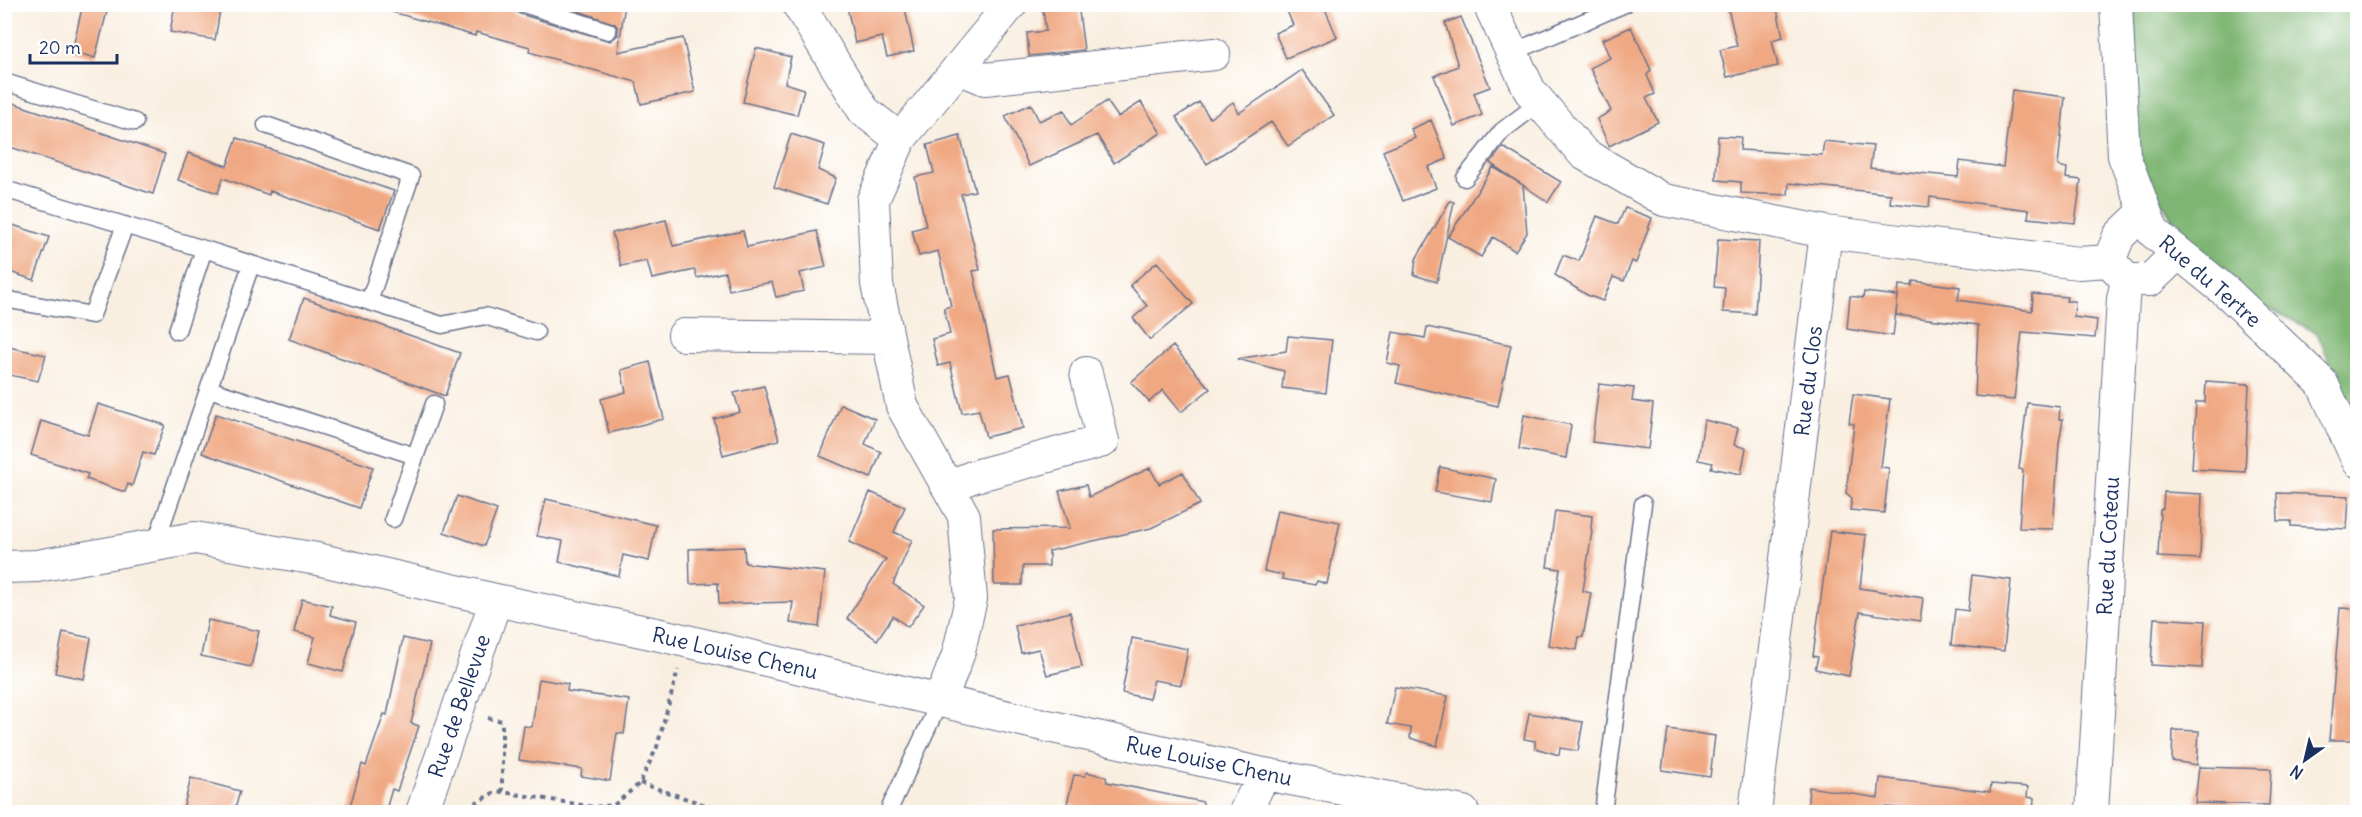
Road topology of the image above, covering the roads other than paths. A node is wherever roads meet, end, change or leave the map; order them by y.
1 (523, 4) edge
2 (798, 4) edge
3 (1011, 4) edge
4 (1489, 4) edge
5 (1625, 4) edge
6 (2116, 4) edge
7 (609, 31) dead end
8 (1511, 53) junction
9 (1214, 54) dead end
10 (959, 68) junction
11 (4, 82) edge
12 (1539, 103) junction
13 (135, 122) dead end
14 (266, 125) dead end
15 (900, 139) junction
16 (1465, 178) dead end
17 (4, 189) edge
18 (2145, 211) junction
19 (125, 225) junction
20 (1826, 232) junction
21 (204, 249) junction
22 (2178, 253) junction
23 (251, 265) junction
24 (2118, 271) junction
25 (4, 299) edge
26 (369, 302) junction
27 (177, 331) dead end
28 (536, 332) dead end
29 (684, 335) dead end
30 (888, 339) junction
31 (1086, 373) dead end
32 (208, 389) junction
33 (434, 404) dead end
34 (416, 456) junction
35 (2358, 461) edge
36 (948, 487) junction
37 (1643, 504) dead end
38 (393, 519) dead end
39 (155, 545) junction
40 (4, 567) edge
41 (496, 600) junction
42 (940, 701) junction
43 (1264, 774) junction
44 (422, 813) edge
45 (888, 813) edge
46 (1245, 813) edge
47 (1463, 813) edge
48 (1603, 813) edge
49 (1755, 813) edge
50 (2092, 813) edge

1 - 7 lane
2 - 15 street
3 - 10 street
4 - 8 street
5 - 8 lane
6 - 18 street, Rue du Tertre
8 - 12 street
9 - 10 street
10 - 15 street
11 - 13 lane
12 - 16 lane
12 - 20 street
14 - 26 lane
15 - 30 street
17 - 19 lane
18 - 22 street, Rue du Tertre
18 - 24 street, Rue du Coteau
19 - 21 lane
19 - 25 lane
20 - 24 street
20 - 49 street, Rue du Clos
21 - 23 lane
21 - 27 lane
22 - 24 street
22 - 35 street, Rue du Tertre
23 - 26 lane
23 - 32 lane
24 - 50 street, Rue du Coteau
26 - 28 lane
29 - 30 street
30 - 36 street
31 - 36 street
32 - 34 lane
32 - 39 lane
33 - 34 lane
34 - 38 lane
36 - 42 street
37 - 48 lane
39 - 40 street, Rue Louise Chenu
39 - 41 street, Rue Louise Chenu
41 - 42 street, Rue Louise Chenu
41 - 44 street, Rue de Bellevue
42 - 43 street, Rue Louise Chenu
42 - 45 lane
43 - 46 street
43 - 47 street, Rue Louise Chenu

